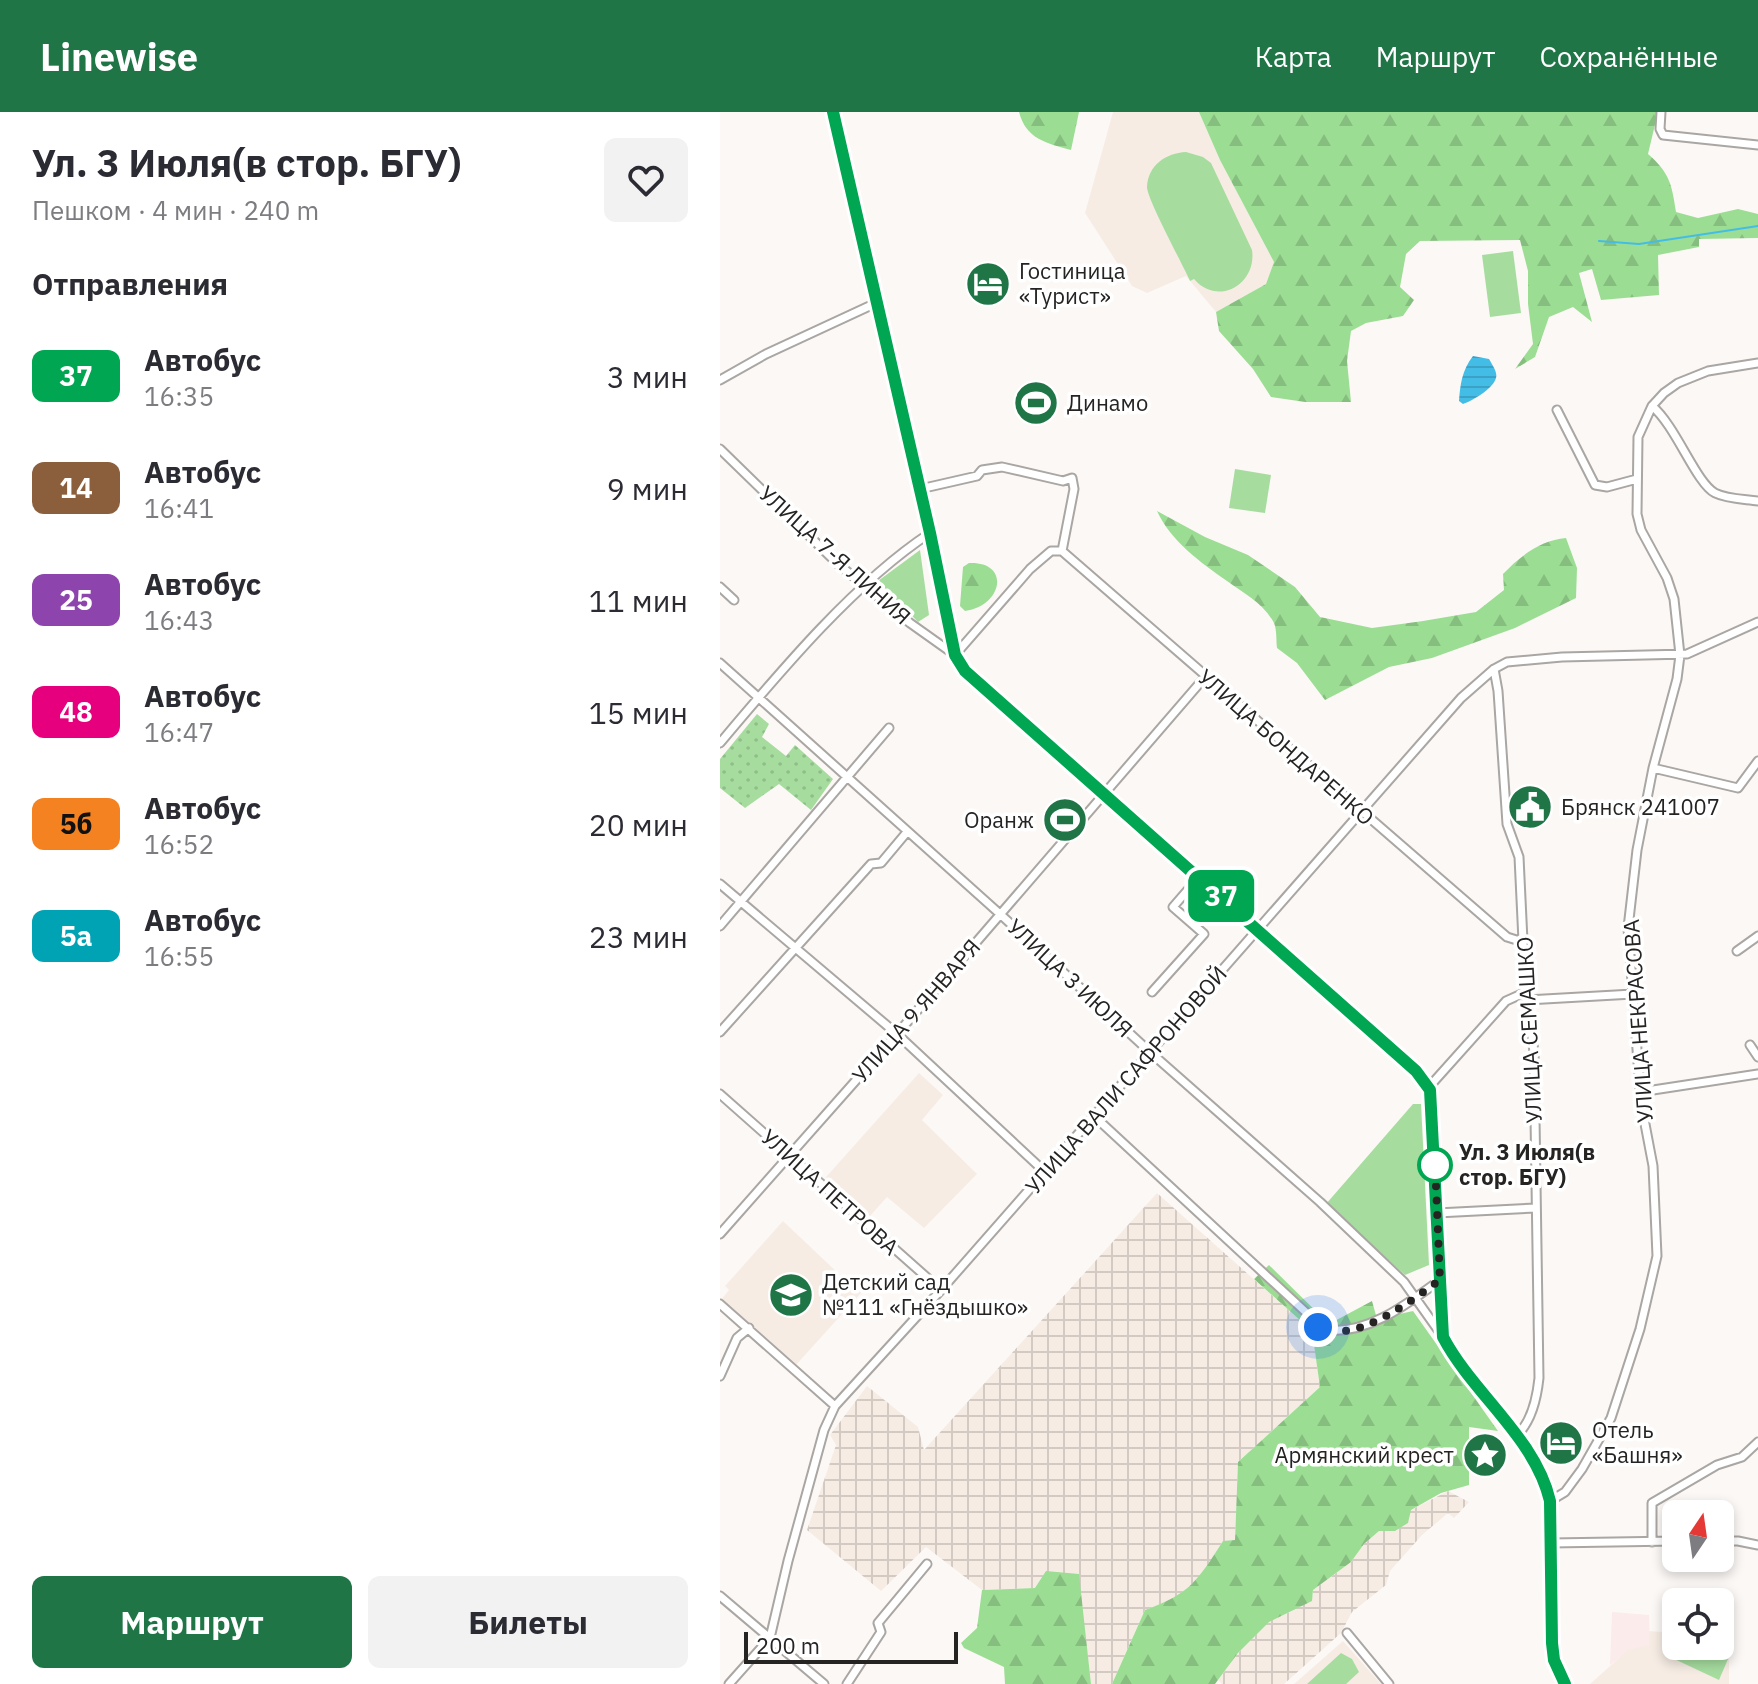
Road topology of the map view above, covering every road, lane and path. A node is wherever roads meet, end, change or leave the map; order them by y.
1 (833, 112) edge
2 (1661, 112) edge
3 (1758, 145) edge
4 (876, 303) junction
5 (1758, 363) edge
6 (720, 380) edge
7 (1652, 406) junction
8 (1557, 410) dead end
9 (720, 449) edge
10 (1637, 479) junction
11 (920, 489) junction
12 (1758, 501) edge
13 (930, 533) junction
14 (1062, 551) junction
15 (866, 585) junction
16 (720, 587) edge
17 (734, 600) dead end
18 (1757, 624) edge
19 (955, 655) junction
20 (1680, 655) junction
21 (720, 663) edge
22 (1494, 669) junction
23 (1205, 677) junction
24 (758, 698) junction
25 (889, 728) dead end
26 (720, 743) edge
27 (1758, 761) edge
28 (1653, 768) junction
29 (847, 777) junction
30 (1105, 794) junction
31 (1362, 813) junction
32 (907, 832) junction
33 (1199, 877) junction
34 (720, 884) edge
35 (740, 901) junction
36 (1000, 914) junction
37 (720, 926) edge
38 (1257, 930) junction
39 (1758, 936) edge
40 (1523, 942) junction
41 (797, 948) junction
42 (1737, 951) dead end
43 (1152, 992) dead end
44 (1633, 994) junction
45 (1527, 996) junction
46 (720, 1032) edge
47 (897, 1034) junction
48 (1750, 1045) dead end
49 (1150, 1052) junction
50 (1758, 1057) edge
51 (1758, 1074) edge
52 (1429, 1087) junction
53 (1640, 1092) junction
54 (720, 1094) edge
55 (1094, 1116) junction
56 (788, 1157) junction
57 (1045, 1172) junction
58 (1536, 1208) junction
59 (1437, 1213) junction
60 (720, 1234) edge
61 (1440, 1280) junction
62 (941, 1290) junction
63 (1416, 1297) junction
64 (720, 1304) edge
65 (749, 1328) junction
66 (1443, 1337) junction
67 (720, 1376) edge
68 (835, 1406) junction
69 (1516, 1436) junction
70 (1758, 1442) edge
71 (1550, 1501) junction
72 (1734, 1541) edge
73 (1652, 1542) junction
74 (1662, 1542) edge
75 (1551, 1543) junction
76 (1758, 1545) edge
77 (927, 1564) dead end
78 (720, 1596) edge
79 (1347, 1633) dead end
80 (770, 1638) junction
81 (729, 1684) edge
82 (824, 1684) edge
83 (847, 1684) edge
84 (1389, 1684) edge
85 (1565, 1684) edge

1 - 4 main road
2 - 3 street
4 - 6 street
4 - 11 main road
5 - 7 street
7 - 10 street, УЛИЦА НЕКРАСОВА
7 - 12 street
8 - 10 street
9 - 15 street, УЛИЦА 7-Я ЛИНИЯ
10 - 20 street, УЛИЦА НЕКРАСОВА
11 - 13 main road
11 - 14 street
13 - 15 street
13 - 19 main road
14 - 19 street
14 - 23 street, УЛИЦА БОНДАРЕНКО
15 - 19 street, УЛИЦА 7-Я ЛИНИЯ
15 - 24 street
16 - 17 street
18 - 20 street, УЛИЦА ВАЛИ САФРОНОВОЙ
19 - 30 main road
20 - 22 street, УЛИЦА ВАЛИ САФРОНОВОЙ
20 - 28 street, УЛИЦА НЕКРАСОВА
21 - 24 street, УЛИЦА 3 ИЮЛЯ
22 - 31 street, УЛИЦА ВАЛИ САФРОНОВОЙ
22 - 40 street, УЛИЦА СЕМАШКО
23 - 30 street, УЛИЦА 9 ЯНВАРЯ
23 - 31 street, УЛИЦА БОНДАРЕНКО
24 - 26 street
24 - 29 street, УЛИЦА 3 ИЮЛЯ
25 - 29 street
27 - 28 street
28 - 44 street, УЛИЦА НЕКРАСОВА
29 - 32 street, УЛИЦА 3 ИЮЛЯ
29 - 35 street
30 - 33 main road
30 - 36 street, УЛИЦА 9 ЯНВАРЯ
31 - 38 street, УЛИЦА ВАЛИ САФРОНОВОЙ
31 - 40 street, УЛИЦА БОНДАРЕНКО
32 - 36 street, УЛИЦА 3 ИЮЛЯ
32 - 41 street
33 - 38 main road
33 - 43 street
34 - 35 street
35 - 37 street
35 - 41 street
36 - 47 street, УЛИЦА 9 ЯНВАРЯ
36 - 49 street, УЛИЦА 3 ИЮЛЯ
38 - 49 street, УЛИЦА ВАЛИ САФРОНОВОЙ
38 - 52 main road
39 - 42 street
40 - 45 street, УЛИЦА СЕМАШКО
41 - 46 street
41 - 47 street
44 - 45 street
44 - 53 street, УЛИЦА НЕКРАСОВА
45 - 52 street
45 - 58 street, УЛИЦА СЕМАШКО
47 - 56 street, УЛИЦА 9 ЯНВАРЯ
47 - 57 street
48 - 50 street
49 - 55 street, УЛИЦА ВАЛИ САФРОНОВОЙ
49 - 63 street, УЛИЦА 3 ИЮЛЯ
51 - 53 street
52 - 59 main road
53 - 71 street, УЛИЦА НЕКРАСОВА
54 - 56 street, УЛИЦА ПЕТРОВА
55 - 57 street, УЛИЦА ВАЛИ САФРОНОВОЙ
55 - 63 street
56 - 60 street, УЛИЦА 9 ЯНВАРЯ
56 - 62 street, УЛИЦА ПЕТРОВА
57 - 62 street, УЛИЦА ВАЛИ САФРОНОВОЙ
58 - 59 street
58 - 69 street, УЛИЦА СЕМАШКО
59 - 61 main road
61 - 63 street
61 - 66 main road
62 - 68 street, УЛИЦА ВАЛИ САФРОНОВОЙ
63 - 66 street, УЛИЦА 3 ИЮЛЯ
64 - 65 street
65 - 67 street
65 - 68 street
66 - 69 main road
68 - 80 street, УЛИЦА ВАЛИ САФРОНОВОЙ
69 - 71 main road
70 - 73 street
71 - 75 main road
72 - 76 street
73 - 74 street
73 - 75 street
75 - 85 main road
77 - 83 street
78 - 80 street
79 - 84 street
80 - 81 street, УЛИЦА ВАЛИ САФРОНОВОЙ
80 - 82 street

